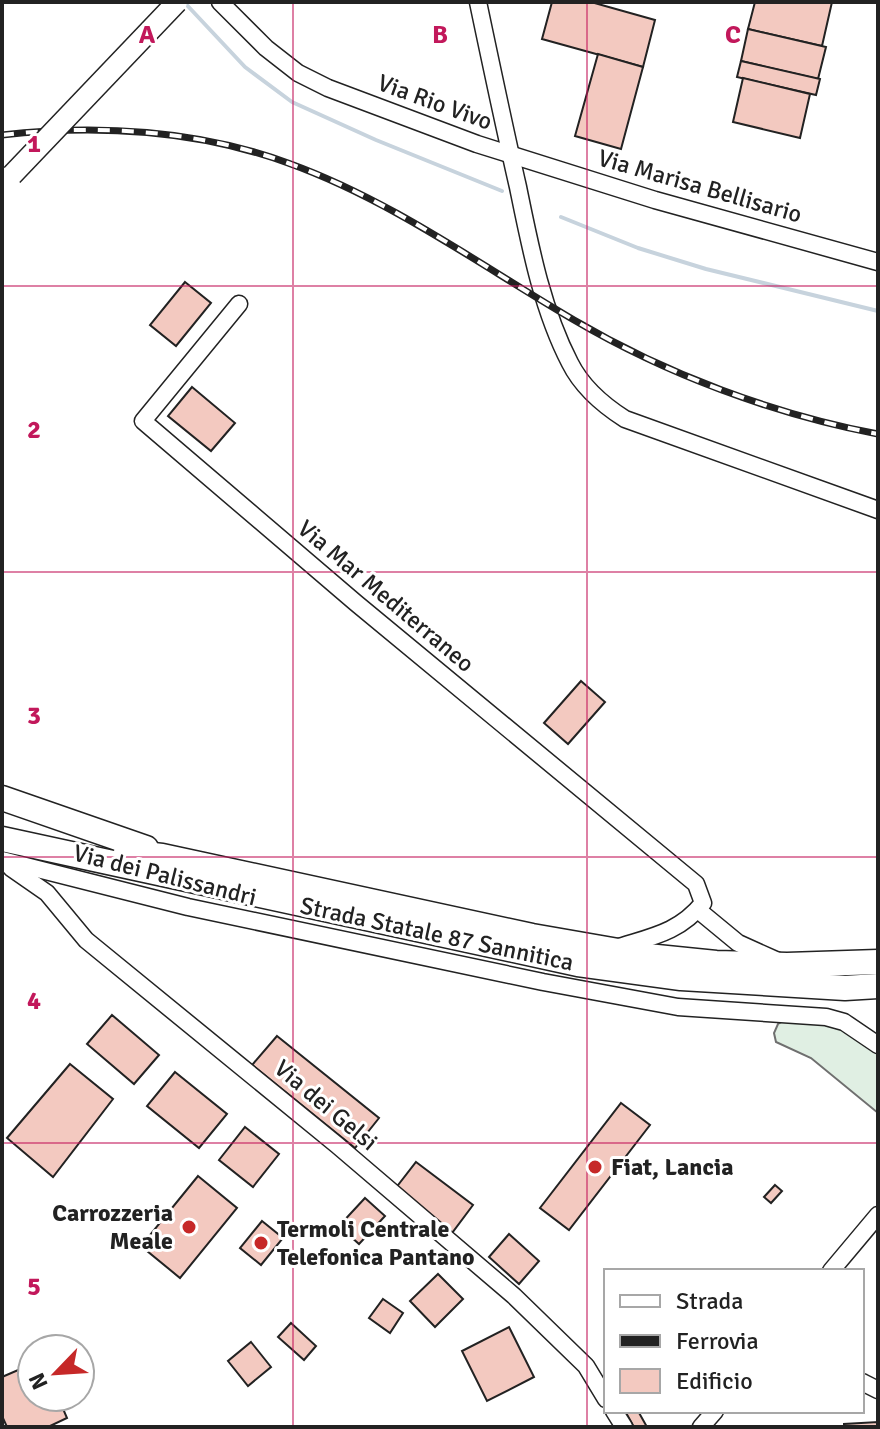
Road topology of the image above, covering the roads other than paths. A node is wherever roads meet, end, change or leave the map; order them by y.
1 (177, 2) edge
2 (220, 2) edge
3 (478, 2) edge
4 (510, 154) junction
5 (12, 175) dead end
6 (878, 262) edge
7 (239, 304) dead end
8 (878, 510) edge
9 (2, 798) edge
10 (2, 825) edge
11 (2, 839) edge
12 (162, 856) junction
13 (2, 862) edge
14 (698, 910) junction
15 (609, 950) junction
16 (878, 962) edge
17 (787, 965) junction
18 (878, 986) edge
19 (878, 1045) edge
20 (878, 1215) edge
21 (833, 1269) edge
22 (604, 1396) edge

1 - 5 main road, bridge
2 - 4 street, Via Rio Vivo
3 - 4 street, Via Rio Vivo
4 - 6 street, Via Marisa Bellisario
4 - 8 street
7 - 14 street, Via Mar Mediterraneo
9 - 12 highway
10 - 12 highway
11 - 18 highway, Strada Statale 87 Sannitica
12 - 15 highway, Strada Statale 87 Sannitica
13 - 19 street, Via dei Palissandri
13 - 22 street, Via dei Gelsi
14 - 15 street
14 - 17 street
15 - 17 highway, Strada Statale 87 Sannitica
16 - 17 highway, Strada Statale 87 Sannitica
20 - 21 street

